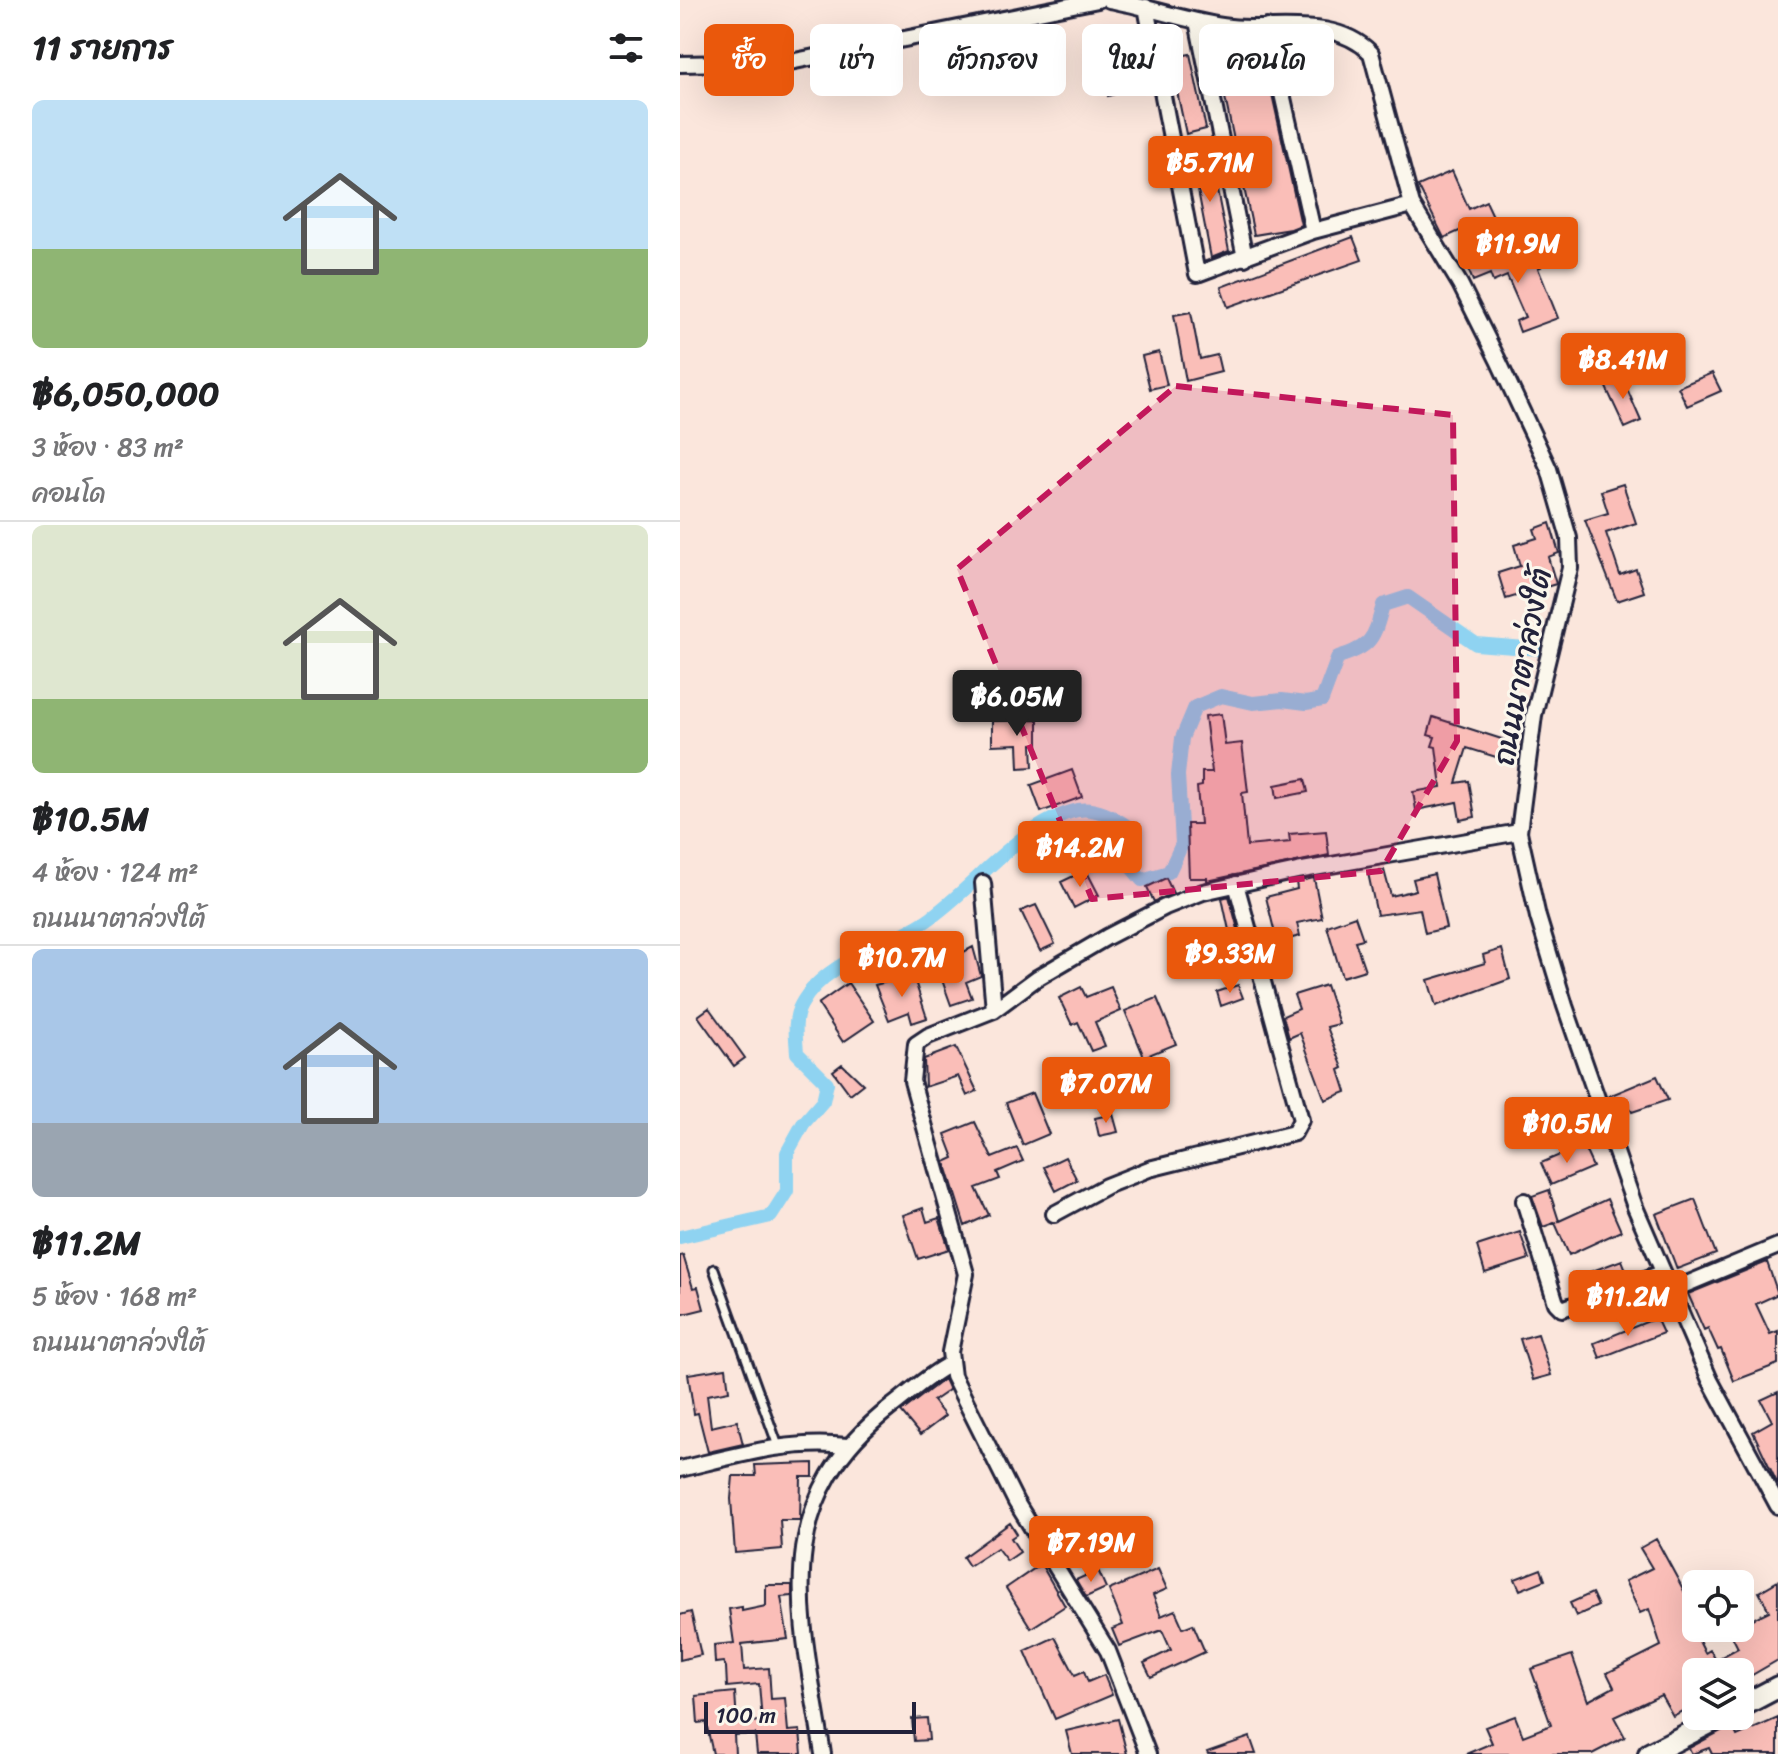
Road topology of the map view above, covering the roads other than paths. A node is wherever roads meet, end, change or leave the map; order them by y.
1 (1098, 0) edge
2 (1109, 0) edge
3 (1146, 7) junction
4 (1168, 7) edge
5 (1197, 21) junction
6 (1214, 24) edge
7 (1334, 31) edge
8 (680, 64) edge
9 (1283, 96) edge
10 (1412, 205) junction
11 (1313, 231) junction
12 (1245, 258) junction
13 (1519, 832) junction
14 (983, 883) dead end
15 (1236, 884) junction
16 (994, 1010) junction
17 (1524, 1201) dead end
18 (1054, 1214) dead end
19 (1778, 1246) edge
20 (714, 1269) dead end
21 (1662, 1273) junction
22 (1670, 1291) junction
23 (950, 1364) junction
24 (778, 1446) junction
25 (847, 1446) junction
26 (680, 1469) edge
27 (1778, 1506) edge
28 (1778, 1687) edge
29 (1754, 1700) edge
30 (1696, 1730) edge
31 (823, 1754) edge
32 (1148, 1754) edge
33 (1649, 1754) edge

1 - 8 street
2 - 3 street, ถนนนาตาล่วงใต้
3 - 4 street, ถนนนาตาล่วงใต้
3 - 12 street
4 - 5 street, ถนนนาตาล่วงใต้
5 - 6 street, ถนนนาตาล่วงใต้
5 - 12 street
7 - 10 street, ถนนนาตาล่วงใต้
9 - 11 street
10 - 11 street
10 - 13 street, ถนนนาตาล่วงใต้
11 - 12 street
13 - 15 street
13 - 21 street, ถนนนาตาล่วงใต้
14 - 16 street
15 - 16 street
15 - 18 street
16 - 23 street
17 - 21 street
19 - 22 street
20 - 24 lane
21 - 22 street, ถนนนาตาล่วงใต้
22 - 27 street, ถนนนาตาล่วงใต้
23 - 25 street
23 - 32 street
24 - 25 street
24 - 26 street
25 - 31 street
28 - 29 main road
30 - 33 main road

